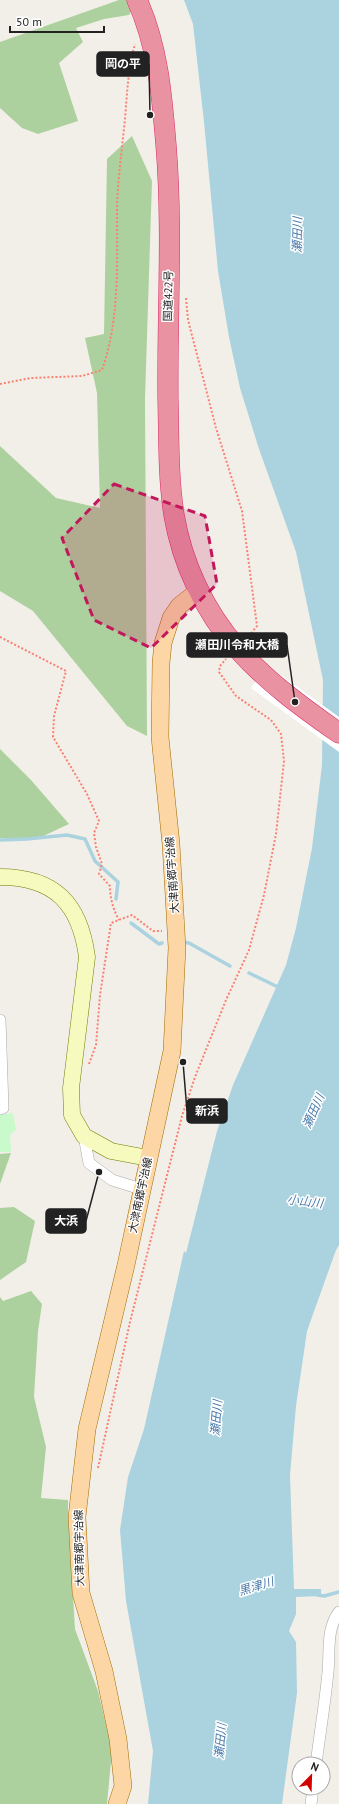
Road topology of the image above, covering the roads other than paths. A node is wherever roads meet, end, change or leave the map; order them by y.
1 (137, 0) edge
2 (198, 591) junction
3 (339, 733) edge
4 (0, 878) edge
5 (0, 1020) edge
6 (0, 1108) edge
7 (84, 1136) junction
8 (148, 1158) junction
9 (141, 1189) junction
10 (339, 1612) edge
11 (317, 1756) edge
12 (117, 1804) edge

1 - 2 highway, 国道422号
2 - 3 highway, 国道422号
2 - 8 main road, 大津南郷宇治線
4 - 7 street
5 - 6 street
7 - 8 street
7 - 9 street
8 - 9 main road, 大津南郷宇治線
9 - 12 main road, 大津南郷宇治線
10 - 11 street

